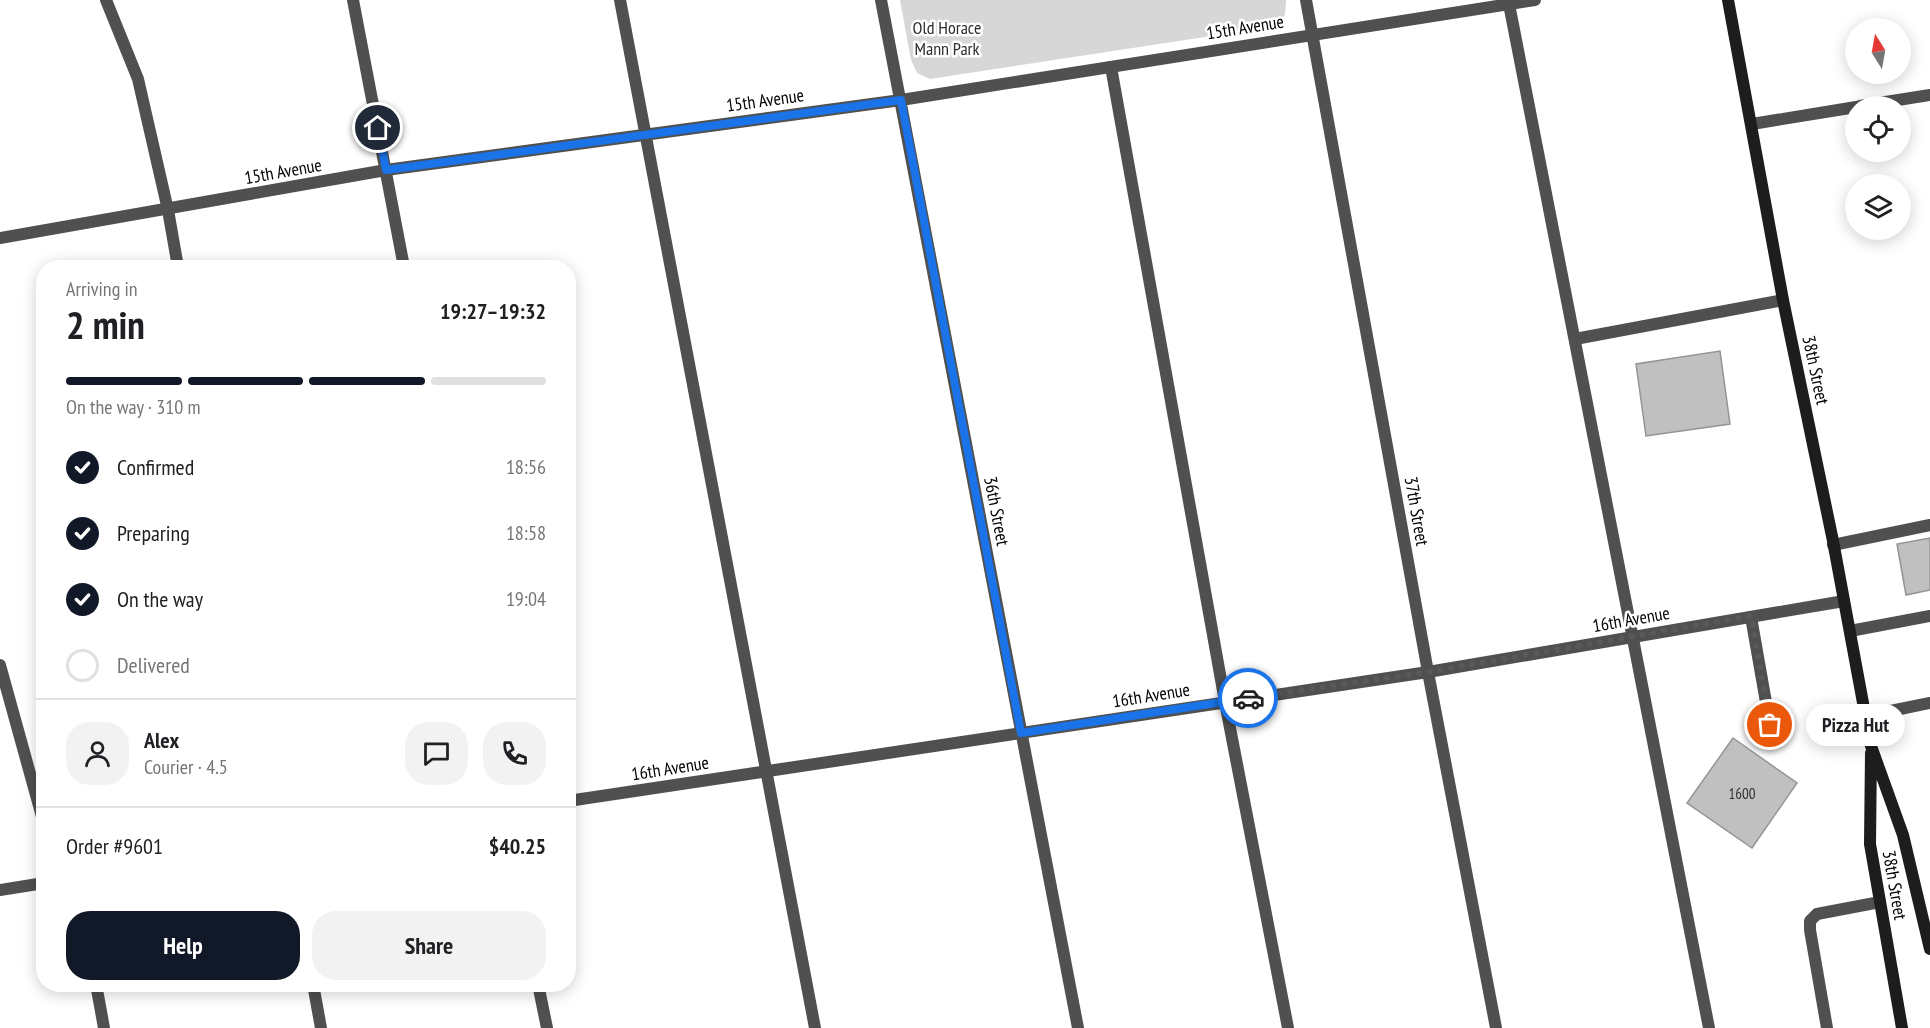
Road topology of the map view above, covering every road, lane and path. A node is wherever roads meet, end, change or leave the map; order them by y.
1 (106, 0) edge
2 (353, 0) edge
3 (621, 0) edge
4 (881, 0) edge
5 (1306, 0) edge
6 (1535, 0) edge
7 (1728, 0) edge
8 (1509, 4) junction
9 (1312, 35) junction
10 (1111, 67) junction
11 (1930, 95) edge
12 (1911, 98) edge
13 (901, 100) junction
14 (1845, 109) edge
15 (1752, 124) junction
16 (647, 135) junction
17 (386, 170) junction
18 (168, 210) junction
19 (0, 238) edge
20 (177, 260) edge
21 (403, 260) edge
22 (1783, 300) junction
23 (1575, 339) junction
24 (1930, 525) edge
25 (1833, 545) junction
26 (1844, 601) junction
27 (1751, 616) junction
28 (1930, 616) edge
29 (1850, 631) junction
30 (1631, 637) junction
31 (0, 665) edge
32 (1428, 672) junction
33 (1225, 702) junction
34 (1930, 703) edge
35 (1866, 716) junction
36 (1770, 725) dead end
37 (1021, 733) junction
38 (1871, 746) junction
39 (766, 772) junction
40 (36, 795) edge
41 (576, 800) edge
42 (36, 884) edge
43 (0, 890) edge
44 (1880, 902) junction
45 (1930, 950) edge
46 (97, 992) edge
47 (314, 992) edge
48 (540, 992) edge
49 (104, 1028) edge
50 (321, 1028) edge
51 (547, 1028) edge
52 (815, 1028) edge
53 (1078, 1028) edge
54 (1288, 1028) edge
55 (1496, 1028) edge
56 (1709, 1028) edge
57 (1827, 1028) edge
58 (1902, 1028) edge

1 - 18 street
2 - 17 street
3 - 16 street
4 - 13 street, 36th Street
5 - 9 street, 37th Street
6 - 8 street, 15th Avenue
7 - 15 street, 38th Street
8 - 9 street, 15th Avenue
8 - 23 street
9 - 10 street, 15th Avenue
9 - 32 street, 37th Street
10 - 13 street, 15th Avenue
10 - 33 street
11 - 12 street
13 - 16 street, 15th Avenue
13 - 37 street, 36th Street
14 - 15 street
15 - 22 street, 38th Street
16 - 17 street, 15th Avenue
16 - 39 street
17 - 18 street, 15th Avenue
17 - 21 street
18 - 19 street, 15th Avenue
18 - 20 street
22 - 23 street
22 - 25 street, 38th Street
23 - 30 street
24 - 25 street
25 - 26 street, 38th Street
26 - 27 street, 16th Avenue
26 - 29 street, 38th Street
27 - 30 street, 16th Avenue
27 - 36 street
28 - 29 street
29 - 35 street, 38th Street
30 - 32 street, 16th Avenue
30 - 56 street
31 - 40 street
32 - 33 street, 16th Avenue
32 - 55 street, 37th Street
33 - 37 street, 16th Avenue
33 - 54 street
34 - 35 street
35 - 38 street, 38th Street
37 - 39 street, 16th Avenue
37 - 53 street, 36th Street
38 - 44 street, 38th Street
38 - 45 street, 38th Street
39 - 41 street, 16th Avenue
39 - 52 street
42 - 43 street
44 - 57 street
44 - 58 street, 38th Street
46 - 49 street
47 - 50 street
48 - 51 street

